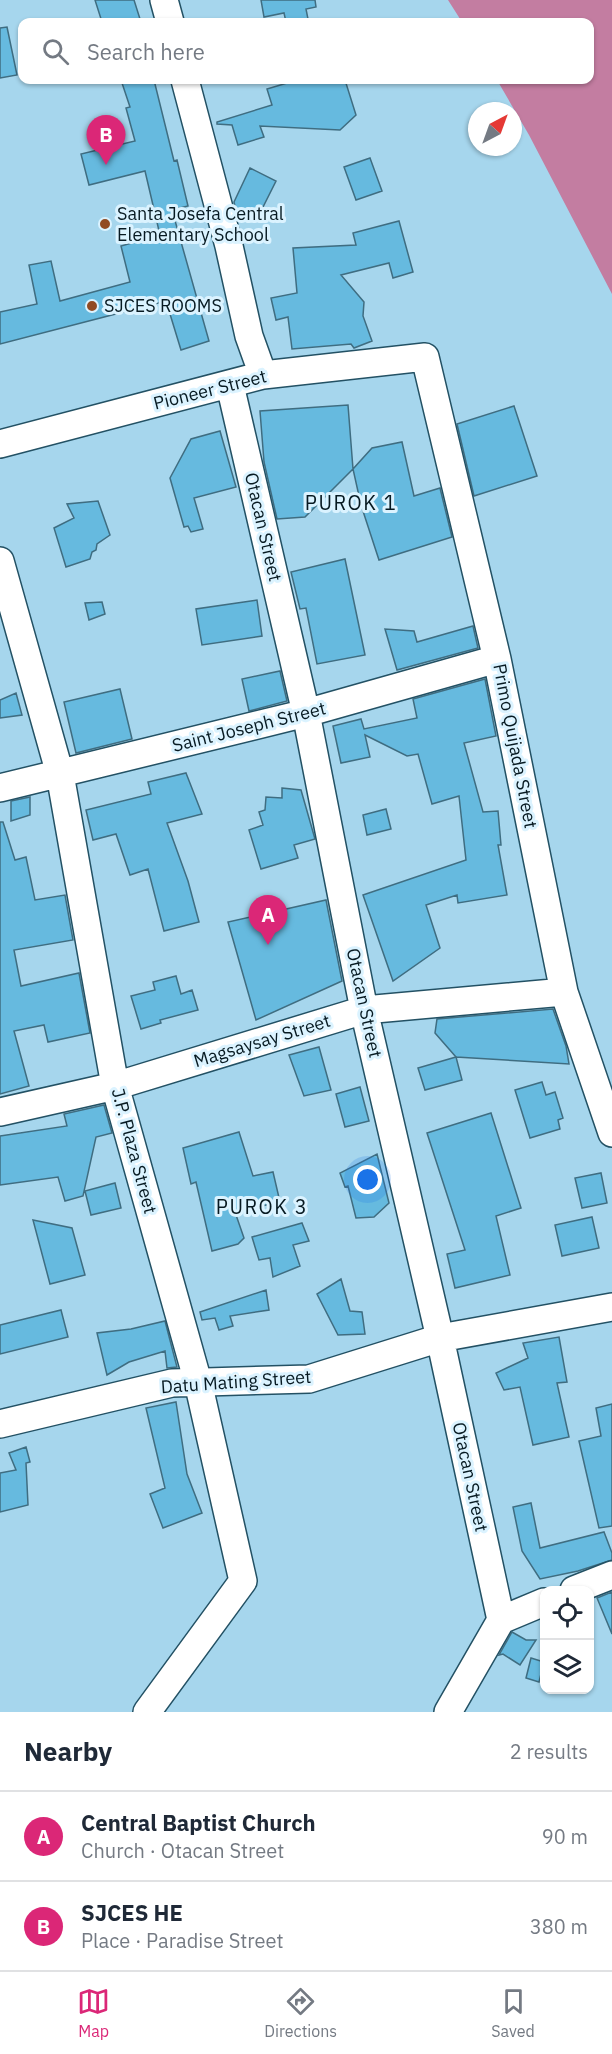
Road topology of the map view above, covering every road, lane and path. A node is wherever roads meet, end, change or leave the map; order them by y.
1 (164, 0) edge
2 (169, 18) edge
3 (186, 84) edge
4 (425, 357) joint
5 (263, 375) junction
6 (230, 385) junction
7 (0, 444) edge
8 (0, 561) edge
9 (497, 659) junction
10 (306, 713) junction
11 (60, 774) junction
12 (0, 788) edge
13 (564, 992) junction
14 (364, 1011) junction
15 (115, 1086) junction
16 (0, 1112) edge
17 (612, 1133) edge
18 (612, 1307) edge
19 (440, 1338) junction
20 (198, 1382) junction
21 (0, 1424) edge
22 (612, 1575) edge
23 (584, 1586) edge
24 (540, 1604) edge
25 (501, 1620) junction
26 (147, 1712) edge
27 (448, 1712) edge

1 - 2 street
3 - 5 street
4 - 5 street, Pioneer Street
4 - 9 street, Primo Quijada Street
5 - 6 street, Pioneer Street
6 - 7 street, Pioneer Street
6 - 10 street, Otacan Street
8 - 11 street, J.P. Plaza Street
9 - 10 street, Saint Joseph Street
9 - 13 street, Primo Quijada Street
10 - 11 street, Saint Joseph Street
10 - 14 street, Otacan Street
11 - 12 street, Saint Joseph Street
11 - 15 street, J.P. Plaza Street
13 - 14 street, Magsaysay Street
13 - 17 street, Primo Quijada Street
14 - 15 street, Magsaysay Street
14 - 19 street, Otacan Street
15 - 16 street, Magsaysay Street
15 - 20 street, J.P. Plaza Street
18 - 19 street, Datu Mating Street
19 - 20 street, Datu Mating Street
19 - 25 street, Otacan Street
20 - 21 street, Datu Mating Street
20 - 26 street, J.P. Plaza Street
22 - 23 street
24 - 25 street
25 - 27 street

